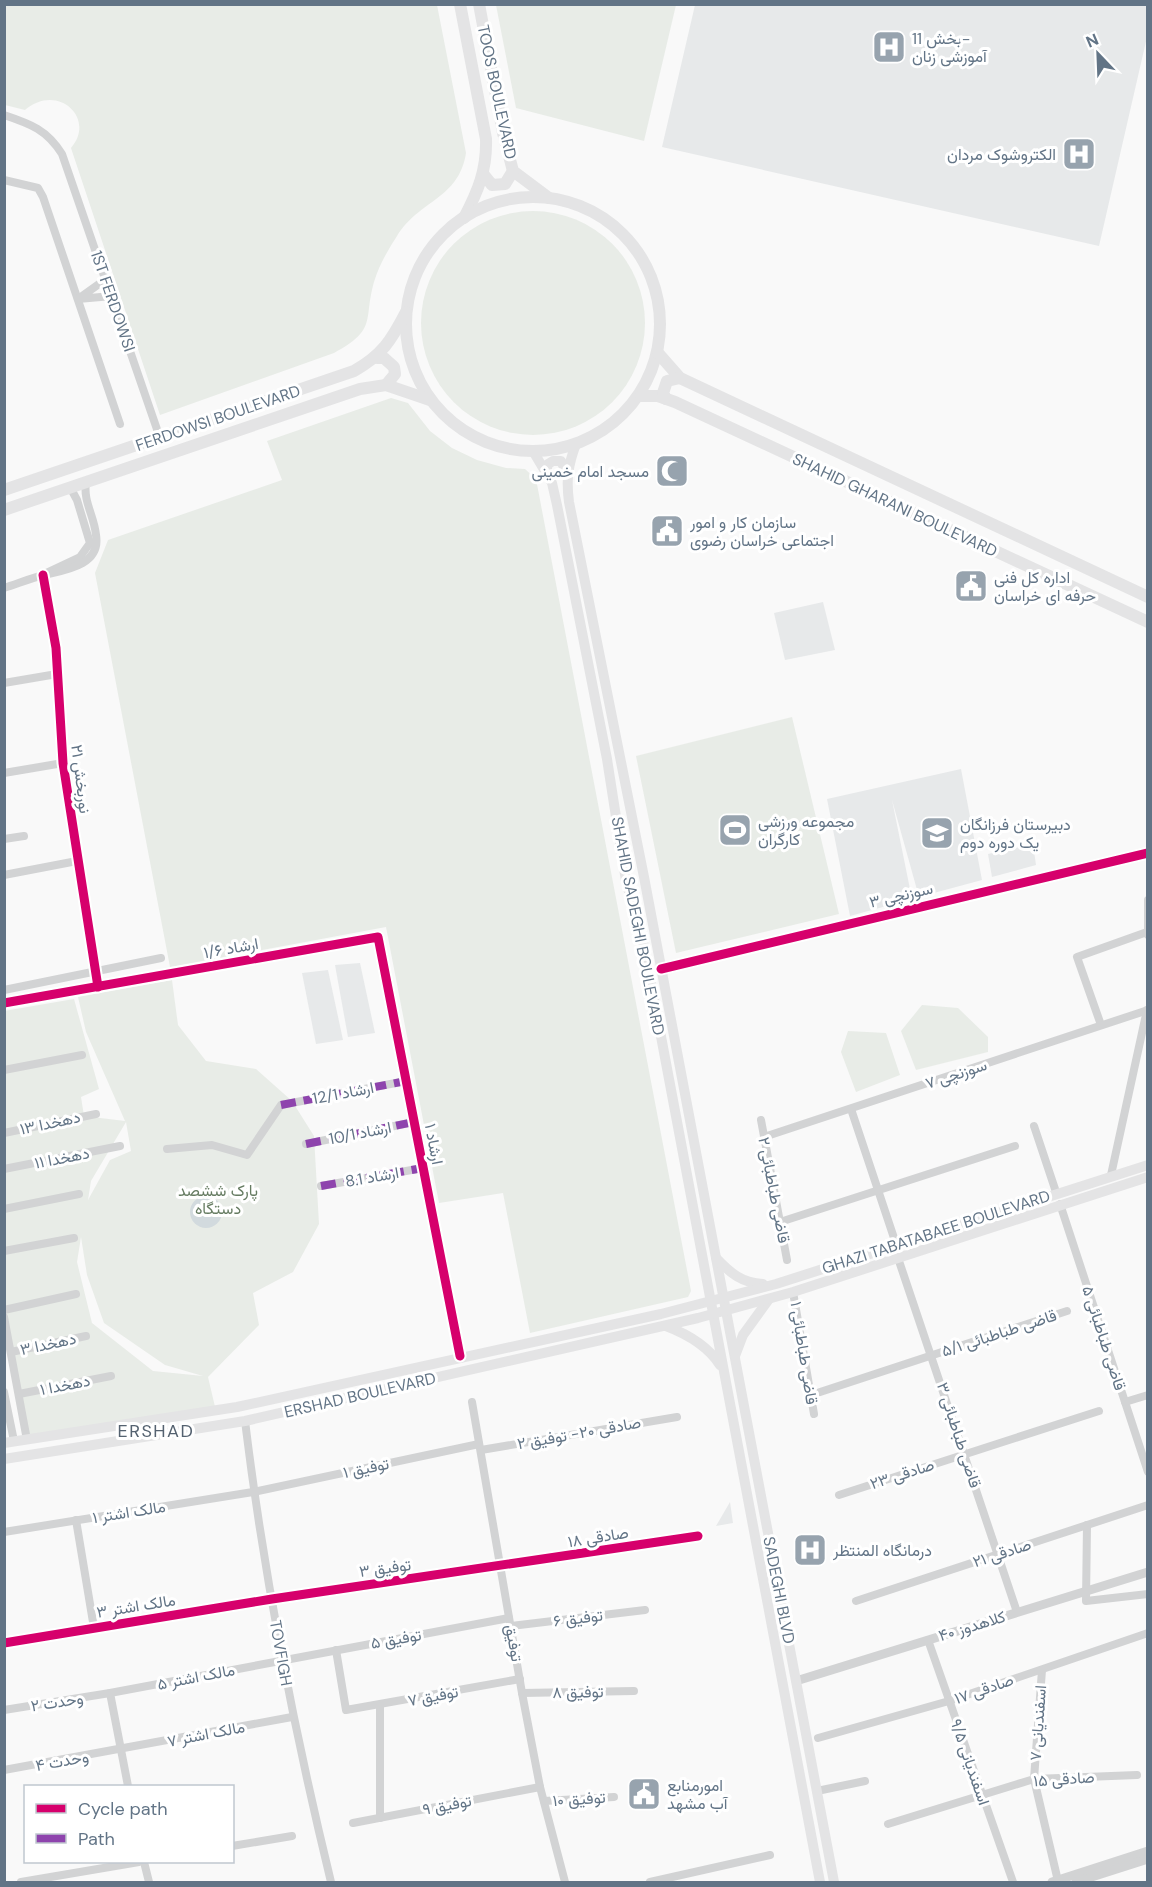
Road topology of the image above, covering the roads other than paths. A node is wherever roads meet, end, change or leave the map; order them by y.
1 (460, 4) edge
2 (479, 4) edge
3 (4, 116) edge
4 (513, 171) junction
5 (484, 175) junction
6 (4, 180) edge
7 (549, 198) junction
8 (464, 218) junction
9 (106, 279) junction
10 (112, 296) junction
11 (78, 299) junction
12 (407, 311) junction
13 (658, 353) junction
14 (377, 358) junction
15 (680, 378) junction
16 (386, 385) junction
17 (641, 396) junction
18 (666, 399) junction
19 (430, 400) junction
20 (120, 424) dead end
21 (160, 438) junction
22 (576, 444) junction
23 (533, 452) junction
24 (546, 472) junction
25 (567, 474) junction
26 (86, 482) junction
27 (70, 487) junction
28 (4, 490) edge
29 (4, 510) edge
30 (43, 575) junction
31 (4, 588) edge
32 (1148, 597) edge
33 (1148, 622) edge
34 (51, 675) dead end
35 (4, 683) edge
36 (63, 763) junction
37 (4, 773) edge
38 (24, 836) dead end
39 (4, 839) edge
40 (1148, 853) edge
41 (77, 861) junction
42 (4, 875) edge
43 (644, 877) junction
44 (626, 881) junction
45 (1148, 900) edge
46 (1147, 933) edge
47 (378, 937) joint
48 (161, 958) dead end
49 (661, 969) junction
50 (95, 972) junction
51 (94, 988) junction
52 (4, 990) edge
53 (4, 1003) edge
54 (1147, 1010) edge
55 (1101, 1025) junction
56 (82, 1055) dead end
57 (4, 1070) edge
58 (406, 1082) junction
59 (851, 1109) junction
60 (96, 1114) dead end
61 (761, 1120) dead end
62 (414, 1122) junction
63 (1034, 1126) dead end
64 (4, 1133) edge
65 (764, 1137) junction
66 (306, 1144) dead end
67 (120, 1146) dead end
68 (1015, 1146) dead end
69 (167, 1149) dead end
70 (1148, 1164) edge
71 (423, 1168) junction
72 (4, 1169) edge
73 (1111, 1175) junction
74 (1148, 1177) edge
75 (321, 1186) dead end
76 (878, 1191) junction
77 (1056, 1192) junction
78 (79, 1194) dead end
79 (1060, 1204) junction
80 (4, 1209) edge
81 (780, 1222) junction
82 (74, 1238) dead end
83 (4, 1251) edge
84 (898, 1253) junction
85 (716, 1257) junction
86 (787, 1260) dead end
87 (776, 1284) junction
88 (794, 1292) junction
89 (76, 1294) dead end
90 (723, 1298) junction
91 (769, 1299) junction
92 (710, 1302) junction
93 (4, 1310) edge
94 (726, 1311) junction
95 (1067, 1311) dead end
96 (712, 1314) junction
97 (4, 1317) edge
98 (664, 1325) junction
99 (86, 1336) dead end
100 (11, 1352) junction
101 (932, 1355) junction
102 (460, 1356) junction
103 (735, 1356) junction
104 (723, 1371) junction
105 (111, 1376) dead end
106 (4, 1392) edge
107 (19, 1394) junction
108 (810, 1395) junction
109 (1148, 1395) edge
110 (472, 1402) dead end
111 (1125, 1402) junction
112 (1099, 1411) dead end
113 (814, 1414) dead end
114 (677, 1417) dead end
115 (244, 1421) junction
116 (125, 1424) junction
117 (27, 1440) junction
118 (126, 1440) junction
119 (9, 1442) edge
120 (480, 1447) junction
121 (965, 1454) junction
122 (4, 1459) edge
123 (1148, 1472) edge
124 (253, 1492) junction
125 (839, 1495) dead end
126 (1148, 1505) edge
127 (76, 1520) junction
128 (1087, 1525) junction
129 (4, 1532) edge
130 (698, 1536) dead end
131 (998, 1554) junction
132 (502, 1567) junction
133 (1148, 1572) edge
134 (1086, 1591) junction
135 (1148, 1594) edge
136 (272, 1599) junction
137 (856, 1601) dead end
138 (645, 1610) dead end
139 (1017, 1612) junction
140 (510, 1622) junction
141 (94, 1628) junction
142 (1148, 1633) edge
143 (928, 1640) junction
144 (4, 1643) edge
145 (336, 1650) junction
146 (282, 1660) junction
147 (1042, 1670) junction
148 (520, 1679) junction
149 (796, 1681) junction
150 (634, 1691) dead end
151 (110, 1693) junction
152 (522, 1693) junction
153 (949, 1701) junction
154 (380, 1706) junction
155 (4, 1710) edge
156 (292, 1717) junction
157 (818, 1738) dead end
158 (120, 1751) junction
159 (4, 1770) edge
160 (1137, 1775) dead end
161 (1034, 1779) junction
162 (865, 1781) dead end
163 (128, 1785) edge
164 (540, 1786) junction
165 (817, 1791) junction
166 (981, 1795) junction
167 (614, 1797) dead end
168 (544, 1801) junction
169 (380, 1818) junction
170 (353, 1823) dead end
171 (888, 1824) dead end
172 (292, 1836) dead end
173 (234, 1846) edge
174 (1148, 1851) edge
175 (770, 1855) dead end
176 (1148, 1859) edge
177 (133, 1863) edge
178 (144, 1863) edge
179 (21, 1882) edge
180 (149, 1882) edge
181 (331, 1882) edge
182 (565, 1882) edge
183 (650, 1882) edge
184 (820, 1882) edge
185 (834, 1882) edge
186 (1013, 1882) edge
187 (1055, 1882) edge
188 (1076, 1882) edge

1 - 5 main road, TOOS BOULEVARD
2 - 4 main road, TOOS BOULEVARD
3 - 9 street, 1ST FERDOWSI
4 - 5 main road
4 - 7 main road, TOOS BOULEVARD
5 - 8 main road, TOOS BOULEVARD
6 - 11 street
7 - 8 main road
7 - 13 main road
8 - 12 main road
9 - 10 street, 1ST FERDOWSI
9 - 11 street
10 - 11 street
10 - 21 street, 1ST FERDOWSI
11 - 20 street
12 - 14 main road, FERDOWSI BOULEVARD
12 - 19 main road
13 - 15 main road, SHAHID GHARANI BOULEVARD
13 - 17 main road
14 - 16 main road
14 - 21 main road, FERDOWSI BOULEVARD
15 - 18 main road
15 - 32 main road, SHAHID GHARANI BOULEVARD
16 - 19 main road, FERDOWSI BOULEVARD
16 - 26 main road, FERDOWSI BOULEVARD
17 - 18 main road, SHAHID GHARANI BOULEVARD
17 - 22 main road
18 - 33 main road, SHAHID GHARANI BOULEVARD
19 - 23 main road
21 - 28 main road, FERDOWSI BOULEVARD
22 - 23 main road
22 - 25 main road, SHAHID SADEGHI BOULEVARD
23 - 24 main road, SHAHID SADEGHI BOULEVARD
24 - 25 main road
24 - 44 main road, SHAHID SADEGHI BOULEVARD
25 - 43 main road, SHAHID SADEGHI BOULEVARD
26 - 27 main road, FERDOWSI BOULEVARD
26 - 30 street
27 - 29 main road, FERDOWSI BOULEVARD
27 - 30 street
30 - 31 street
30 - 36 street, نوربخش ۲۱
34 - 35 street
36 - 37 street
36 - 41 street, نوربخش ۲۱
38 - 39 street
40 - 49 street, سوزنچی ۳
41 - 42 street
41 - 50 street, نوربخش ۲۱
43 - 44 main road
43 - 49 main road, SHAHID SADEGHI BOULEVARD
44 - 92 main road, SHAHID SADEGHI BOULEVARD
45 - 46 street
46 - 55 street
47 - 51 street, ارشاد ۱/۶
47 - 58 street, ارشاد ۱
48 - 50 street
49 - 85 main road, SHAHID SADEGHI BOULEVARD
50 - 51 street, نوربخش ۲۱
50 - 52 street
51 - 53 street, ارشاد ۱/۶
54 - 55 street, سوزنچی ۷
54 - 73 street
55 - 59 street, سوزنچی ۷
56 - 57 street
58 - 62 street, ارشاد ۱
58 - 69 street, ارشاد 12/1
59 - 65 street, سوزنچی ۷
59 - 76 street, قاضی طباطبائی ۳
60 - 64 street, دهخدا ۱۳
61 - 65 street, قاضی طباطبائی ۲
62 - 66 street, ارشاد 10/1
62 - 71 street, ارشاد ۱
63 - 77 street
65 - 81 street, قاضی طباطبائی ۲
67 - 72 street, دهخدا ۱۱
68 - 76 street
70 - 73 main road, GHAZI TABATABAEE BOULEVARD
71 - 75 street, ارشاد 8.1
71 - 102 street, ارشاد ۱
73 - 77 main road, GHAZI TABATABAEE BOULEVARD
74 - 79 main road, GHAZI TABATABAEE BOULEVARD
76 - 81 street
76 - 84 street, قاضی طباطبائی ۳
77 - 84 main road, GHAZI TABATABAEE BOULEVARD
78 - 80 street
79 - 84 main road, GHAZI TABATABAEE BOULEVARD
79 - 111 street, قاضی طباطبائی ۵
81 - 86 street, قاضی طباطبائی ۲
82 - 83 street
84 - 87 main road, GHAZI TABATABAEE BOULEVARD
84 - 88 main road, GHAZI TABATABAEE BOULEVARD
84 - 101 street, قاضی طباطبائی ۳
85 - 87 main road
85 - 90 main road, SHAHID SADEGHI BOULEVARD
87 - 90 main road, GHAZI TABATABAEE BOULEVARD
88 - 91 main road, GHAZI TABATABAEE BOULEVARD
88 - 108 street, قاضی طباطبائی ۱
89 - 93 street
90 - 92 main road, GHAZI TABATABAEE BOULEVARD
90 - 94 main road, SADEGHI BLVD
91 - 94 main road, GHAZI TABATABAEE BOULEVARD
91 - 103 main road
92 - 96 main road, SHAHID SADEGHI BOULEVARD
92 - 102 main road, ERSHAD BOULEVARD
94 - 96 main road, GHAZI TABATABAEE BOULEVARD
94 - 103 main road, SADEGHI BLVD
95 - 101 street, قاضی طباطبائی ۵/۱
96 - 98 main road, ERSHAD BOULEVARD
96 - 104 main road, SHAHID SADEGHI BOULEVARD
97 - 100 street
98 - 104 main road
98 - 115 main road, ERSHAD BOULEVARD
99 - 100 street, دهخدا ۳
100 - 107 street
101 - 108 street, قاضی طباطبائی ۵/۱
101 - 121 street, قاضی طباطبائی ۳
102 - 116 main road, ERSHAD BOULEVARD
103 - 149 main road, SADEGHI BLVD
104 - 184 main road, SADEGHI BLVD
105 - 107 street, دهخدا ۱
106 - 119 street
107 - 117 street
108 - 113 street, قاضی طباطبائی ۱
109 - 111 street
110 - 120 street, توفیق
111 - 123 street, قاضی طباطبائی ۵
112 - 121 street, صادقی ۲۳
114 - 120 street, صادقی ۲۰- توفیق ۲
115 - 118 main road, ERSHAD BOULEVARD
115 - 124 street, TOVFIGH
116 - 117 main road, ERSHAD BOULEVARD
116 - 118 main road
117 - 119 main road, ERSHAD BOULEVARD
118 - 122 main road, ERSHAD BOULEVARD
120 - 124 street, توفیق ۱
120 - 132 street, توفیق
121 - 125 street, صادقی ۲۳
121 - 131 street, قاضی طباطبائی ۳
124 - 127 street, مالک اشتر ۱
124 - 136 street, TOVFIGH
126 - 128 street, صادقی ۲۱
127 - 129 street, مالک اشتر ۱
127 - 141 street
128 - 131 street, صادقی ۲۱
128 - 134 street
130 - 132 street, صادقی ۱۸
131 - 137 street, صادقی ۲۱
131 - 139 street, قاضی طباطبائی ۳
132 - 136 street, توفیق ۳
132 - 140 street, توفیق
133 - 134 street, کلاهدوز ۴۰
134 - 135 street
134 - 139 street, کلاهدوز ۴۰
136 - 141 street, مالک اشتر ۳
136 - 146 street, TOVFIGH
138 - 140 street, توفیق ۶
139 - 143 street, کلاهدوز ۴۰
140 - 145 street, توفیق ۵
140 - 148 street, توفیق
141 - 144 street, مالک اشتر ۳
142 - 147 street, صادقی ۱۷
143 - 149 street, کلاهدوز ۴۰
143 - 153 street, اسفندیانی ۹/۵
145 - 146 street, توفیق ۵
145 - 154 street, توفیق ۷
146 - 151 street, مالک اشتر ۵
146 - 156 street, TOVFIGH
147 - 153 street, صادقی ۱۷
147 - 161 street, اسفندیانی ۷
148 - 152 street, توفیق
148 - 154 street, توفیق ۷
149 - 165 main road, SADEGHI BLVD
150 - 152 street, توفیق ۸
151 - 155 street, وحدت ۲
151 - 158 street
152 - 164 street, توفیق
153 - 157 street, صادقی ۱۷
153 - 166 street, اسفندیانی ۹/۵
154 - 169 street
156 - 158 street, مالک اشتر ۷
156 - 181 street, TOVFIGH
158 - 159 street, وحدت ۴
158 - 163 street
160 - 161 street, صادقی ۱۵
161 - 166 street, صادقی ۱۵
161 - 187 street, اسفندیانی ۷
162 - 165 street
164 - 168 street, توفیق
164 - 169 street, توفیق ۹
165 - 185 main road, SADEGHI BLVD
166 - 171 street, صادقی ۱۵
166 - 186 street, اسفندیانی ۹/۵
167 - 168 street, توفیق ۱۰
168 - 182 street, توفیق
169 - 170 street, توفیق ۹
172 - 173 street
174 - 187 street
175 - 183 street
176 - 188 street
177 - 179 street
178 - 180 street

